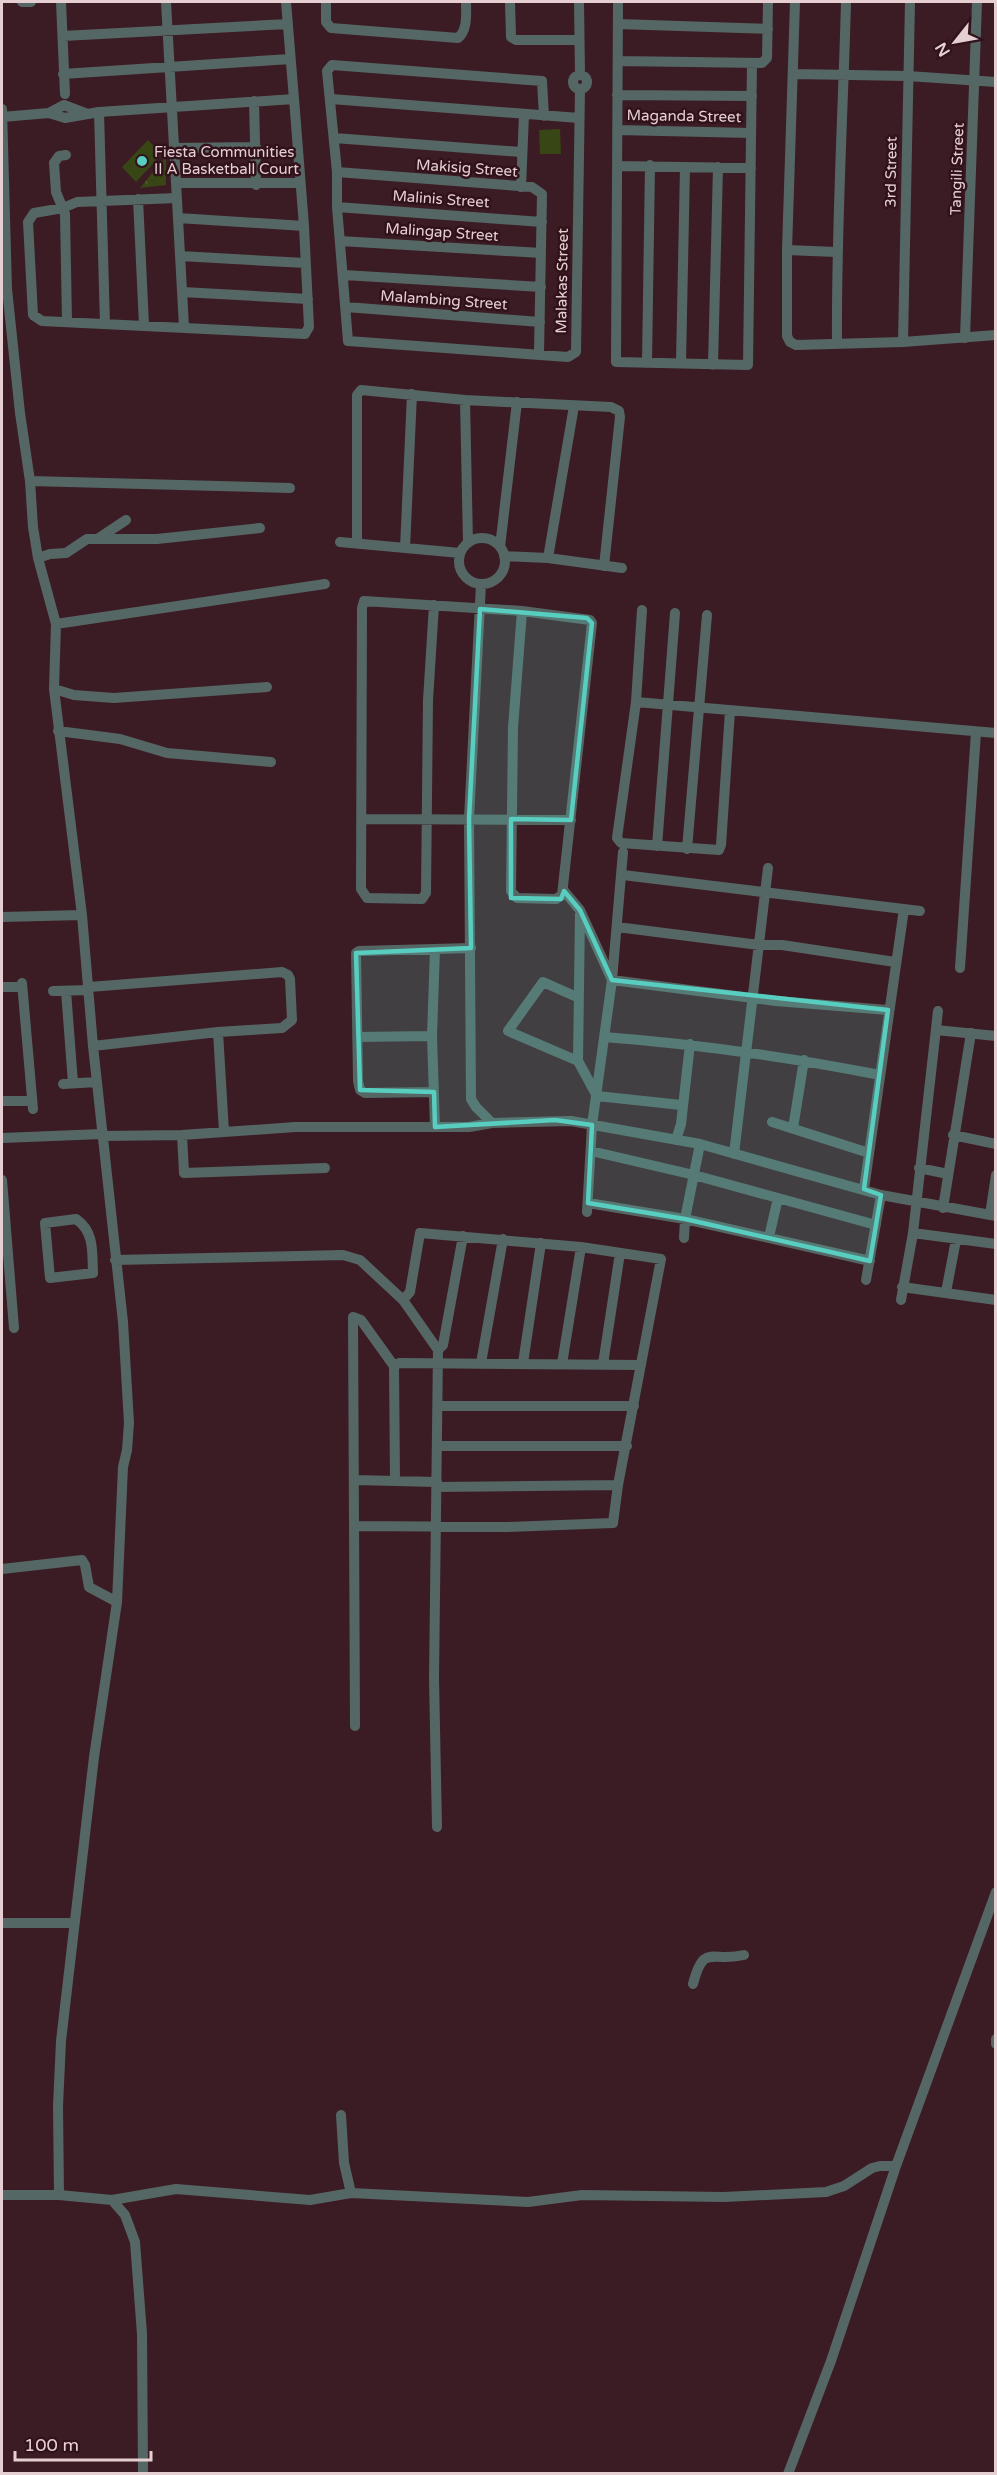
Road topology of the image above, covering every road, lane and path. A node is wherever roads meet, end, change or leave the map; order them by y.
1 (22, 2) edge
2 (31, 2) edge
3 (61, 2) edge
4 (166, 2) edge
5 (286, 2) edge
6 (326, 2) edge
7 (466, 2) edge
8 (510, 2) edge
9 (579, 2) edge
10 (618, 2) edge
11 (768, 2) edge
12 (795, 2) edge
13 (846, 2) edge
14 (910, 2) edge
15 (977, 2) edge
16 (288, 24) junction
17 (618, 24) junction
18 (768, 29) junction
19 (168, 31) junction
20 (63, 36) junction
21 (579, 40) junction
22 (290, 59) junction
23 (618, 61) junction
24 (752, 63) junction
25 (170, 68) junction
26 (63, 74) junction
27 (794, 74) junction
28 (844, 76) junction
29 (908, 76) junction
30 (975, 80) junction
31 (996, 82) edge
32 (65, 94) dead end
33 (617, 95) junction
34 (752, 96) junction
35 (294, 99) junction
36 (331, 99) junction
37 (254, 101) junction
38 (172, 107) junction
39 (2, 109) edge
40 (99, 112) junction
41 (524, 115) junction
42 (544, 116) junction
43 (2, 117) edge
44 (579, 118) junction
45 (617, 130) junction
46 (751, 133) junction
47 (334, 138) junction
48 (256, 147) junction
49 (174, 148) junction
50 (521, 152) junction
51 (66, 155) dead end
52 (650, 165) junction
53 (617, 166) junction
54 (685, 167) junction
55 (718, 167) junction
56 (751, 168) junction
57 (337, 172) junction
58 (176, 183) junction
59 (300, 183) junction
60 (256, 185) junction
61 (521, 187) junction
62 (177, 198) junction
63 (100, 199) junction
64 (138, 199) junction
65 (337, 207) junction
66 (63, 208) junction
67 (178, 218) junction
68 (542, 222) junction
69 (304, 226) junction
70 (340, 241) junction
71 (788, 250) junction
72 (836, 252) junction
73 (541, 253) junction
74 (180, 256) junction
75 (305, 263) junction
76 (344, 275) junction
77 (541, 287) junction
78 (182, 292) junction
79 (308, 299) junction
80 (346, 308) junction
81 (67, 321) junction
82 (540, 322) junction
83 (105, 324) junction
84 (144, 325) junction
85 (184, 327) junction
86 (996, 335) edge
87 (965, 338) junction
88 (903, 342) junction
89 (837, 344) junction
90 (539, 353) junction
91 (647, 363) junction
92 (681, 363) junction
93 (713, 364) junction
94 (412, 394) junction
95 (465, 400) junction
96 (517, 402) junction
97 (574, 406) junction
98 (30, 481) junction
99 (290, 489) dead end
100 (126, 520) dead end
101 (260, 528) dead end
102 (99, 538) junction
103 (340, 542) dead end
104 (357, 543) junction
105 (468, 543) junction
106 (405, 548) junction
107 (502, 551) junction
108 (460, 553) junction
109 (38, 558) junction
110 (548, 558) junction
111 (604, 566) junction
112 (622, 568) dead end
113 (325, 584) dead end
114 (481, 584) junction
115 (434, 605) junction
116 (480, 609) junction
117 (642, 610) dead end
118 (522, 611) junction
119 (675, 613) dead end
120 (707, 615) dead end
121 (56, 624) junction
122 (267, 687) dead end
123 (54, 689) junction
124 (636, 702) junction
125 (668, 704) junction
126 (699, 708) junction
127 (730, 711) junction
128 (58, 731) junction
129 (976, 732) junction
130 (996, 733) edge
131 (271, 762) dead end
132 (428, 818) junction
133 (362, 819) junction
134 (469, 819) junction
135 (512, 819) junction
136 (571, 820) junction
137 (657, 846) junction
138 (687, 849) junction
139 (623, 852) dead end
140 (768, 868) dead end
141 (623, 875) junction
142 (564, 891) junction
143 (765, 893) junction
144 (580, 909) junction
145 (904, 909) junction
146 (920, 911) dead end
147 (82, 915) junction
148 (2, 917) edge
149 (617, 927) junction
150 (759, 945) junction
151 (435, 948) junction
152 (471, 948) junction
153 (895, 962) junction
154 (960, 968) dead end
155 (612, 980) junction
156 (2, 987) edge
157 (89, 989) junction
158 (66, 991) junction
159 (53, 992) dead end
160 (579, 998) junction
161 (753, 998) junction
162 (888, 1010) junction
163 (938, 1011) dead end
164 (936, 1030) junction
165 (218, 1032) junction
166 (971, 1033) junction
167 (432, 1036) junction
168 (604, 1036) junction
169 (996, 1036) edge
170 (358, 1037) junction
171 (690, 1044) junction
172 (93, 1046) junction
173 (746, 1052) junction
174 (804, 1060) junction
175 (578, 1061) junction
176 (880, 1076) junction
177 (97, 1082) junction
178 (434, 1092) junction
179 (597, 1096) junction
180 (2, 1101) edge
181 (681, 1106) junction
182 (772, 1122) dead end
183 (492, 1123) junction
184 (592, 1125) junction
185 (435, 1127) junction
186 (793, 1128) junction
187 (224, 1132) junction
188 (103, 1135) junction
189 (182, 1135) junction
190 (953, 1135) junction
191 (2, 1138) edge
192 (676, 1140) junction
193 (700, 1144) junction
194 (996, 1144) edge
195 (591, 1151) junction
196 (869, 1153) junction
197 (734, 1154) junction
198 (325, 1168) dead end
199 (920, 1168) junction
200 (948, 1174) junction
201 (694, 1175) junction
202 (996, 1175) edge
203 (2, 1180) edge
204 (864, 1189) junction
205 (881, 1195) junction
206 (778, 1198) junction
207 (916, 1203) junction
208 (3, 1207) edge
209 (943, 1208) junction
210 (993, 1216) edge
211 (685, 1219) junction
212 (45, 1223) joint
213 (876, 1225) junction
214 (913, 1233) junction
215 (463, 1236) junction
216 (769, 1237) junction
217 (684, 1238) dead end
218 (502, 1239) junction
219 (956, 1240) junction
220 (541, 1243) junction
221 (996, 1244) edge
222 (581, 1247) junction
223 (620, 1253) junction
224 (115, 1260) junction
225 (870, 1261) junction
226 (866, 1280) dead end
227 (902, 1287) junction
228 (946, 1292) junction
229 (403, 1300) junction
230 (901, 1300) dead end
231 (996, 1300) edge
232 (2, 1325) edge
233 (438, 1350) junction
234 (438, 1363) junction
235 (481, 1363) junction
236 (523, 1364) junction
237 (562, 1364) junction
238 (603, 1364) junction
239 (641, 1365) junction
240 (394, 1366) junction
241 (438, 1406) junction
242 (634, 1406) junction
243 (437, 1446) junction
244 (627, 1446) junction
245 (355, 1480) junction
246 (395, 1480) junction
247 (437, 1484) junction
248 (618, 1485) junction
249 (436, 1525) junction
250 (355, 1526) junction
251 (2, 1569) edge
252 (117, 1602) junction
253 (355, 1726) dead end
254 (437, 1827) dead end
255 (996, 1892) edge
256 (2, 1923) edge
257 (74, 1923) junction
258 (744, 1954) dead end
259 (693, 1984) dead end
260 (996, 2039) edge
261 (996, 2044) edge
262 (341, 2115) dead end
263 (896, 2166) junction
264 (351, 2193) junction
265 (2, 2195) edge
266 (59, 2195) junction
267 (112, 2200) junction
268 (143, 2474) edge
269 (788, 2474) edge

1 - 2 street
3 - 20 street
4 - 19 street
5 - 16 street
6 - 7 street
8 - 21 street
9 - 21 street
10 - 17 street
11 - 18 street
12 - 27 street
13 - 28 street
14 - 29 street, 3rd Street
15 - 30 street, Tangili Street
16 - 19 street
16 - 22 street
17 - 18 street
17 - 23 street
18 - 24 street
19 - 20 street
19 - 25 street
20 - 26 street
21 - 44 street, Malakas Street
22 - 25 street
22 - 35 street
23 - 24 street
23 - 33 street
24 - 34 street
25 - 26 street
25 - 38 street
26 - 32 street
27 - 28 street
27 - 71 street
28 - 29 street
28 - 72 street
29 - 30 street
29 - 88 street, 3rd Street
30 - 31 street
30 - 87 street, Tangili Street
33 - 34 street
33 - 45 street
34 - 46 street
35 - 37 street
35 - 59 street
36 - 41 street
36 - 42 street
36 - 47 street
37 - 38 street
37 - 48 street
38 - 40 street
38 - 49 street
39 - 43 street
40 - 43 street
40 - 63 street
41 - 42 street
41 - 50 street
42 - 44 street
43 - 98 street
44 - 90 street, Malakas Street
45 - 46 street, Maganda Street
45 - 53 street
46 - 56 street
47 - 50 street
47 - 57 street
48 - 49 street
48 - 60 street
49 - 58 street
50 - 61 street
51 - 66 street
52 - 53 street
52 - 54 street
52 - 91 street
53 - 91 street
54 - 55 street
54 - 92 street
55 - 56 street
55 - 93 street
56 - 93 street
57 - 61 street, Makisig Street
57 - 65 street
58 - 60 street
58 - 62 street
59 - 60 street
59 - 69 street
61 - 68 street, Makisig Street
62 - 64 street
62 - 67 street
63 - 64 street
63 - 66 street
63 - 83 street
64 - 84 street
65 - 68 street, Malinis Street
65 - 70 street
66 - 81 street
66 - 81 street
67 - 69 street
67 - 74 street
68 - 73 street, Makisig Street
69 - 75 street
70 - 73 street, Malingap Street
70 - 76 street
71 - 72 street
71 - 89 street
72 - 89 street
73 - 77 street, Makisig Street
74 - 75 street
74 - 78 street
75 - 79 street
76 - 77 street
76 - 80 street
77 - 82 street, Makisig Street
78 - 79 street
78 - 85 street
79 - 85 street
80 - 82 street, Malambing Street
80 - 90 street, Malakas Street
81 - 83 street
82 - 90 street, Makisig Street
83 - 84 street
84 - 85 street
86 - 87 street
87 - 88 street
88 - 89 street
91 - 92 street
92 - 93 street
94 - 95 street
94 - 104 street
94 - 106 street
95 - 96 street
95 - 105 street
96 - 97 street
96 - 107 street
97 - 110 street
97 - 111 street
98 - 99 street
98 - 109 street
100 - 102 street
101 - 102 street
102 - 109 street
103 - 104 street
104 - 106 street
105 - 107 street
105 - 108 street
106 - 108 street
107 - 110 street
107 - 114 street
108 - 114 street
109 - 121 street
110 - 111 street
111 - 112 street
113 - 121 street
114 - 116 street
115 - 116 street
115 - 132 street
115 - 133 street
116 - 118 street
116 - 134 street
117 - 124 street
118 - 135 street
118 - 136 street
119 - 125 street
120 - 126 street
121 - 123 street
122 - 123 street
123 - 128 street
124 - 125 street
124 - 137 street
125 - 126 street
125 - 137 street
126 - 127 street
126 - 138 street
127 - 129 street
127 - 138 street
128 - 131 street
128 - 147 street
129 - 130 street
129 - 154 street
132 - 133 street
132 - 133 street
132 - 134 street
134 - 135 street
134 - 152 street
135 - 136 street
135 - 142 street
136 - 142 street
137 - 138 street
139 - 141 street
140 - 143 street
141 - 143 street
141 - 149 street
142 - 144 street
143 - 145 street
143 - 150 street
144 - 155 street
144 - 160 street
145 - 146 street
145 - 153 street
147 - 148 street
147 - 157 street
149 - 150 street
149 - 155 street
150 - 153 street
150 - 161 street
151 - 152 street
151 - 167 street
151 - 170 street
152 - 183 street
153 - 162 street
155 - 161 street
155 - 168 street
156 - 180 street
157 - 158 street
157 - 165 street
157 - 172 street
158 - 159 street
158 - 177 street
160 - 175 street
160 - 175 street
161 - 162 street
161 - 173 street
162 - 176 street
163 - 164 street
164 - 166 street
164 - 199 street
165 - 172 street
165 - 187 street
166 - 169 street
166 - 190 street
167 - 170 street
167 - 178 street
168 - 171 street
168 - 179 street
170 - 178 street
171 - 173 street
171 - 181 street
172 - 177 street
173 - 174 street
173 - 197 street
174 - 176 street
174 - 186 street
175 - 179 street
176 - 196 street
177 - 188 street
178 - 185 street
179 - 181 street
179 - 184 street
181 - 192 street
182 - 186 street
183 - 184 street
183 - 185 street
184 - 192 street
184 - 195 street
185 - 187 street
186 - 196 street
187 - 189 street
188 - 189 street
188 - 191 street
188 - 224 street
189 - 198 street
190 - 194 street
190 - 200 street
192 - 193 street
193 - 197 street
193 - 201 street
195 - 201 street
195 - 211 street
196 - 204 street
197 - 204 street
199 - 200 street
199 - 207 street
200 - 209 street
201 - 206 street
201 - 211 street
202 - 210 street
203 - 208 street
204 - 205 street
205 - 207 street
205 - 213 street
206 - 213 street
206 - 216 street
207 - 209 street
207 - 214 street
208 - 232 street
209 - 210 street
211 - 216 street
211 - 217 street
212 - 212 street
213 - 225 street
214 - 219 street
214 - 227 street
215 - 218 street
215 - 229 street
215 - 233 street
216 - 225 street
218 - 220 street
218 - 235 street
219 - 221 street
219 - 228 street
220 - 222 street
220 - 236 street
222 - 223 street
222 - 237 street
223 - 238 street
223 - 239 street
224 - 229 street
224 - 252 street
225 - 226 street
227 - 228 street
227 - 230 street
228 - 231 street
229 - 233 street
233 - 234 street
234 - 235 street
234 - 240 street
234 - 241 street
235 - 236 street
236 - 237 street
237 - 238 street
238 - 239 street
239 - 242 street
240 - 245 street
240 - 246 street
241 - 242 street
241 - 243 street
242 - 244 street
243 - 244 street
243 - 247 street
244 - 248 street
245 - 246 street
245 - 250 street
246 - 247 street
247 - 248 street
247 - 249 street
248 - 249 street
249 - 250 street
249 - 254 street
250 - 253 street
251 - 252 street
252 - 257 street
255 - 263 street
256 - 257 street
257 - 266 street
258 - 259 street
260 - 261 street
262 - 264 street
263 - 264 street
263 - 269 street
264 - 267 street
265 - 266 street
266 - 267 street
267 - 268 street

